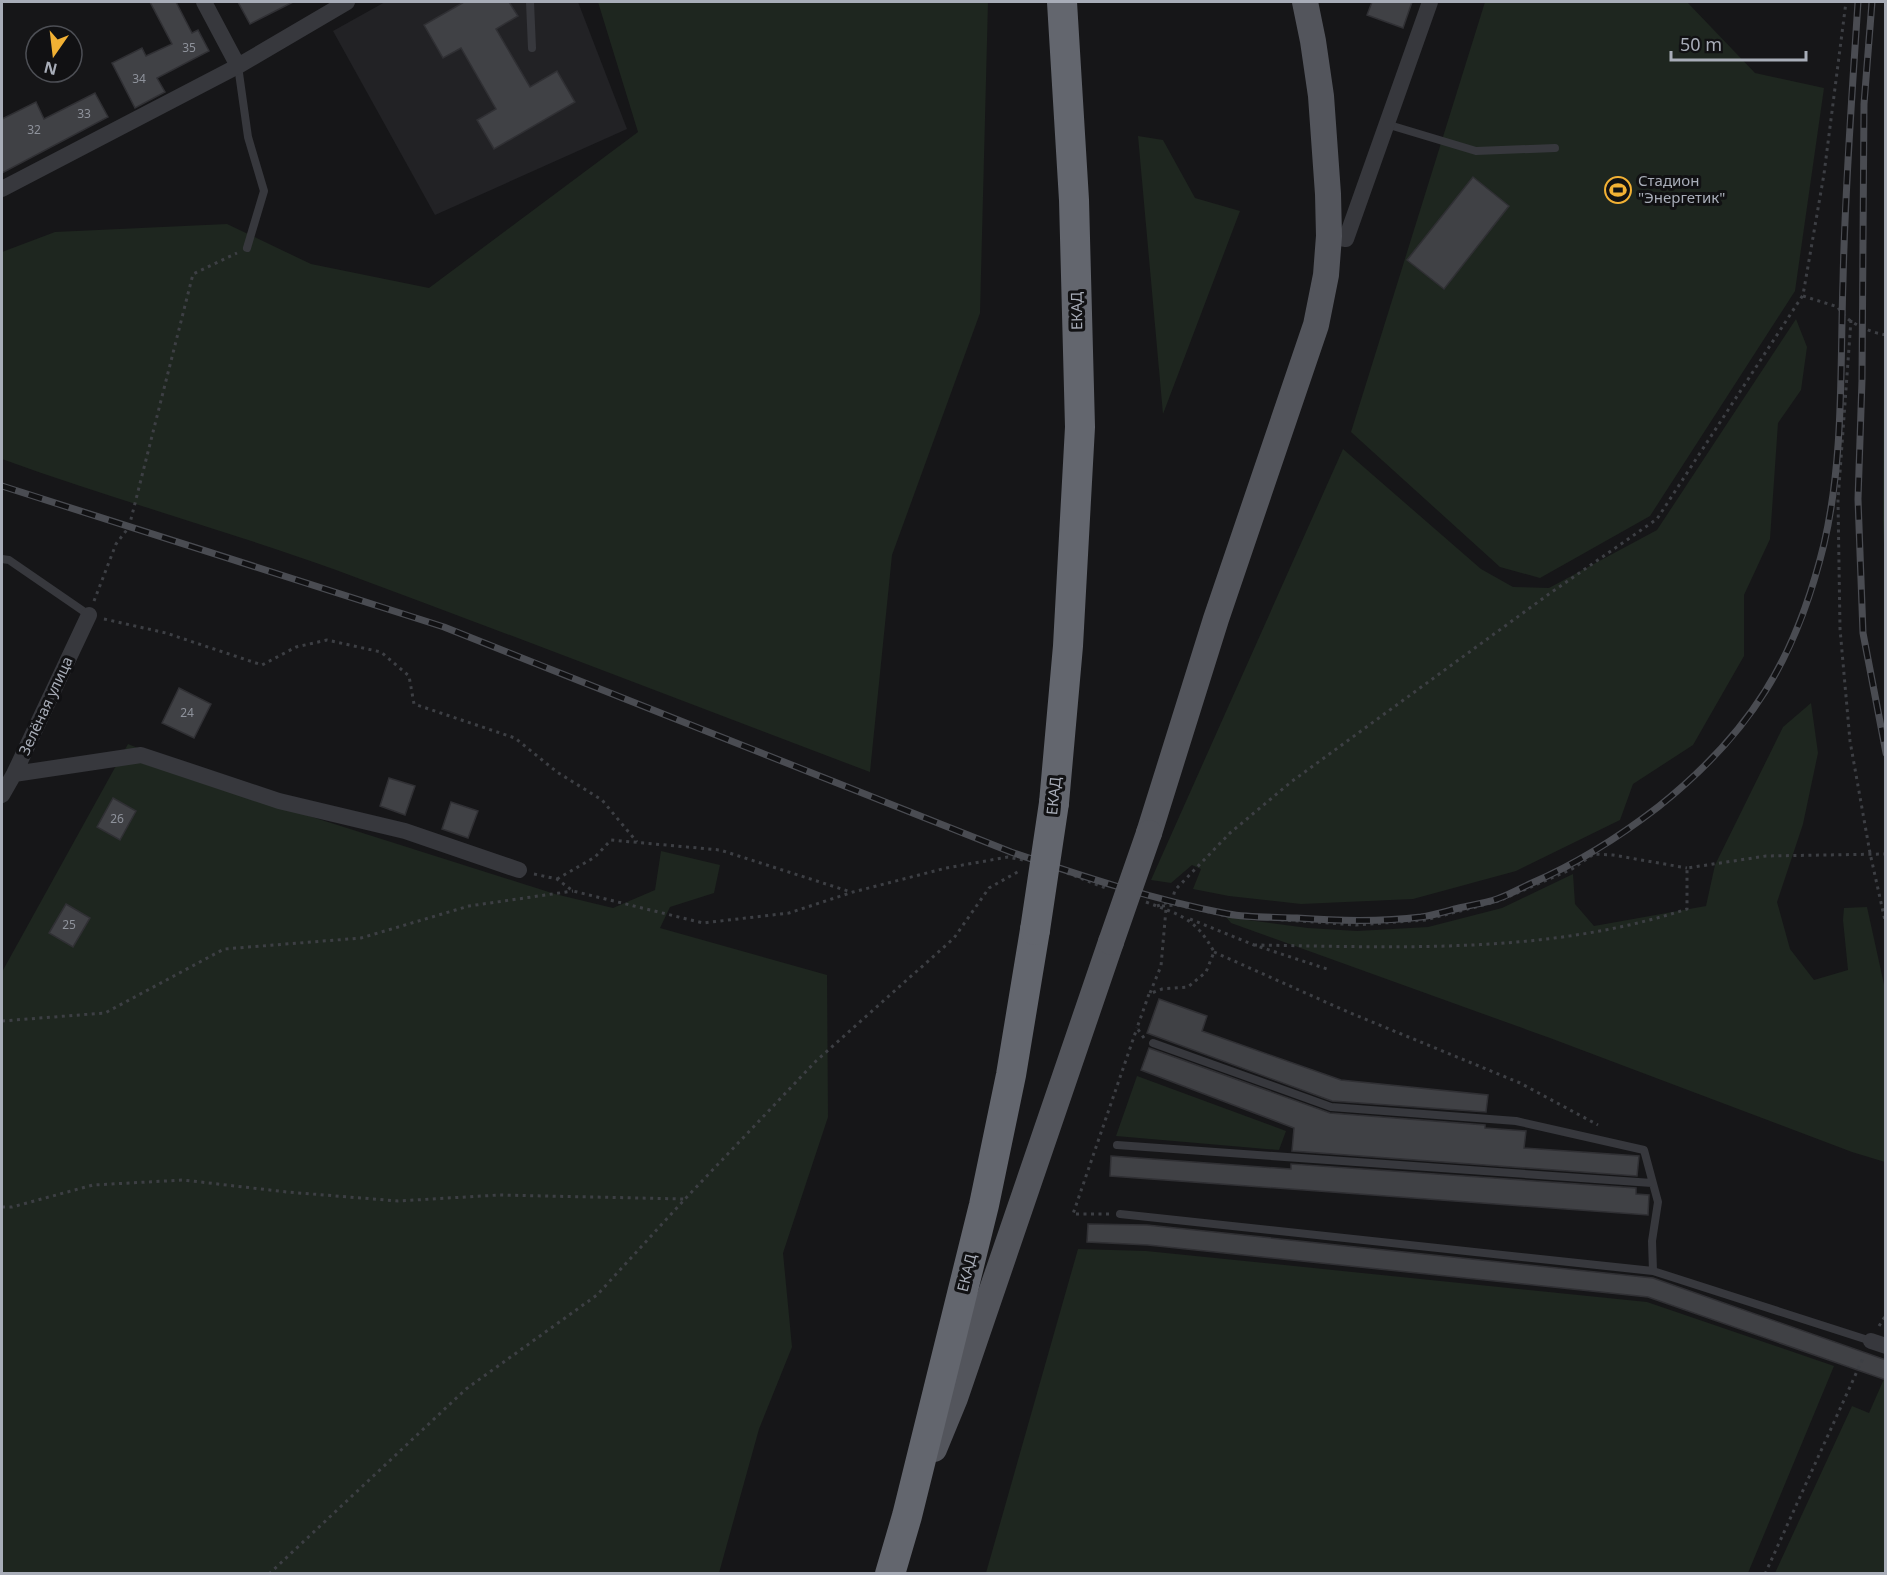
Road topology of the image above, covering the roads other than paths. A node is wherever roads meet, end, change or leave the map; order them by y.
1 (204, 2) edge
2 (346, 2) edge
3 (530, 2) edge
4 (1062, 2) edge
5 (1305, 2) edge
6 (1430, 2) edge
7 (532, 48) dead end
8 (238, 66) junction
9 (1386, 124) junction
10 (1555, 148) dead end
11 (2, 189) edge
12 (1329, 236) junction
13 (247, 248) road end
14 (2, 559) edge
15 (89, 615) joint
16 (15, 774) junction
17 (2, 795) edge
18 (519, 870) road end
19 (1153, 1042) road end
20 (1117, 1145) dead end
21 (1652, 1182) junction
22 (1120, 1214) road end
23 (1653, 1271) junction
24 (1878, 1344) edge
25 (907, 1516) junction
26 (890, 1574) edge

1 - 8 street
2 - 8 street
3 - 7 lane
4 - 25 highway, ЕКАД, bridge
5 - 12 main road
6 - 9 street
8 - 11 street
8 - 13 lane
9 - 10 lane
9 - 12 street
12 - 25 main road, bridge
14 - 15 lane
15 - 16 street, Зелёная улица
16 - 17 street, Зелёная улица
16 - 18 street
19 - 21 lane
20 - 21 lane
21 - 23 lane
22 - 23 lane
23 - 24 lane
25 - 26 highway, ЕКАД

